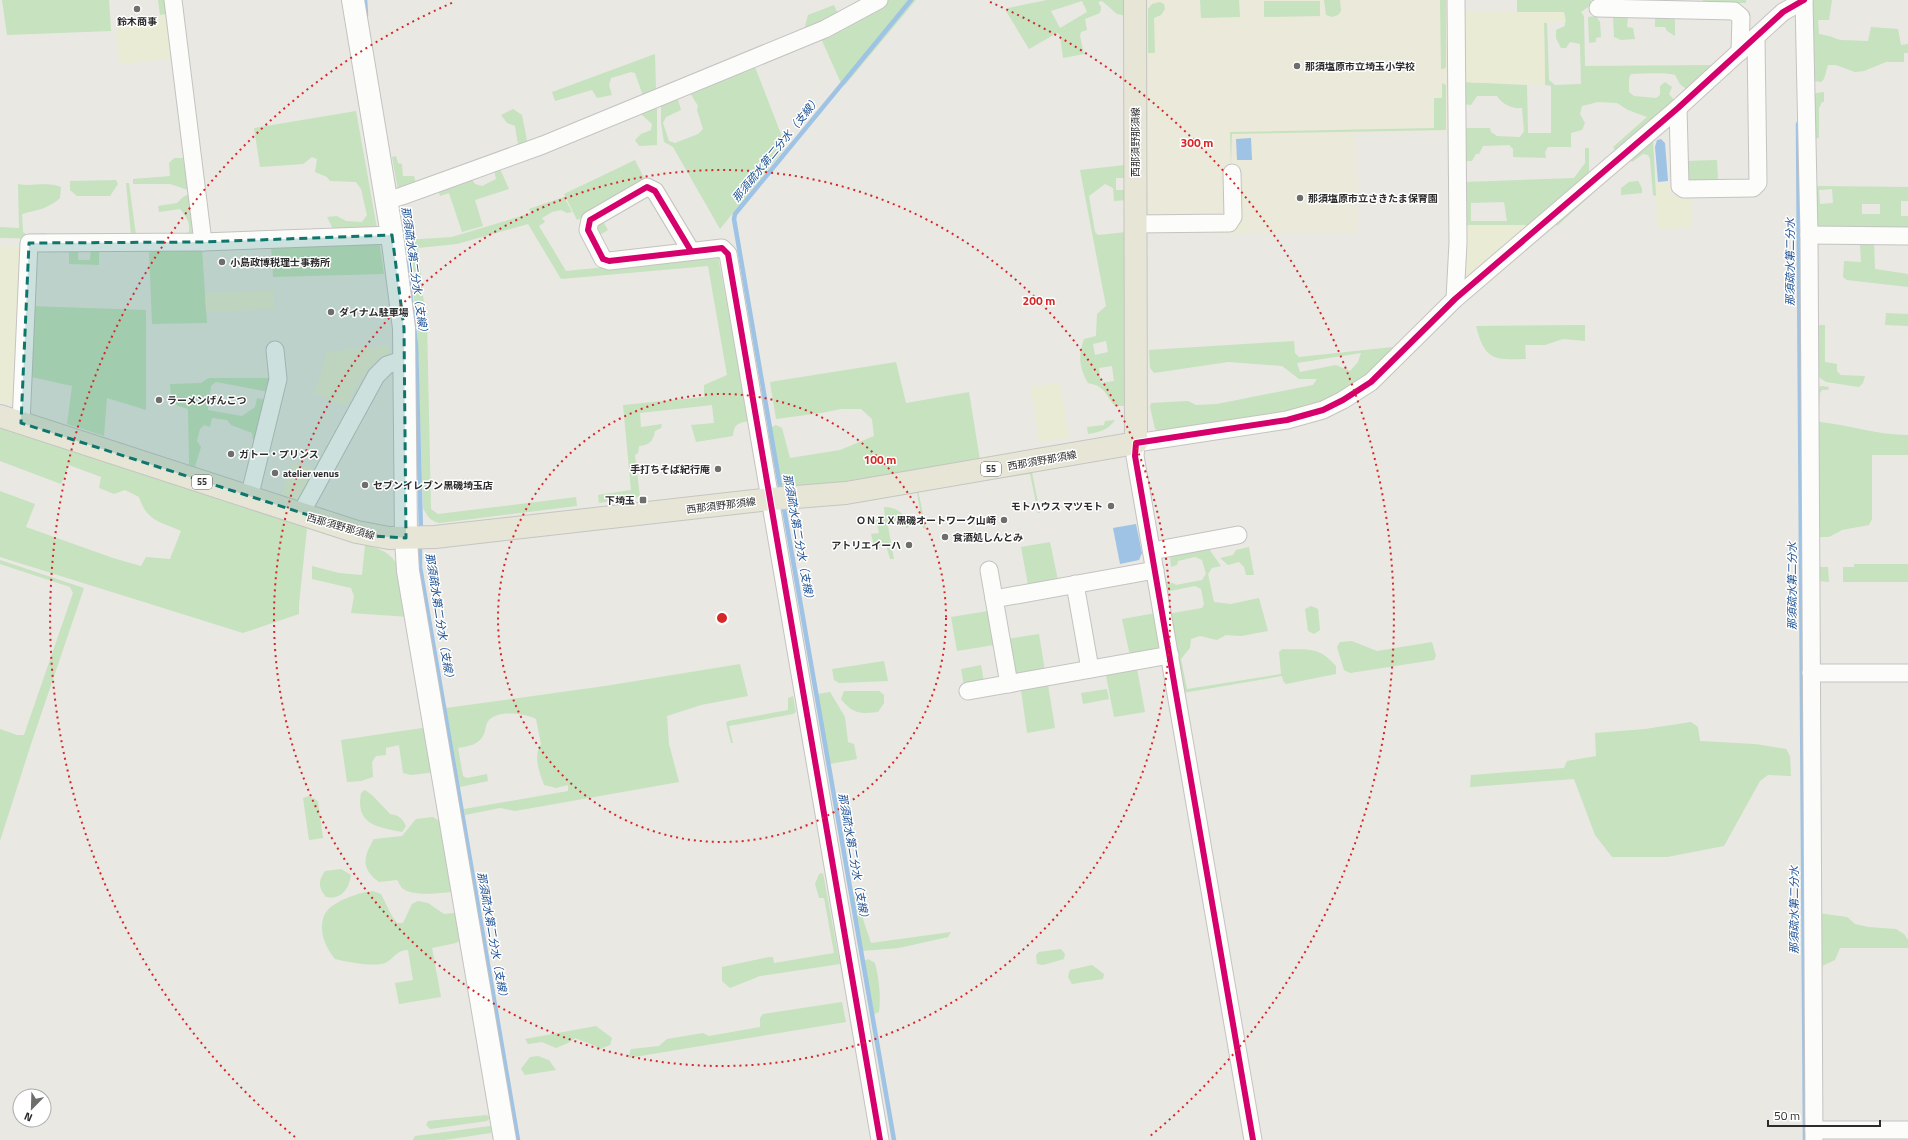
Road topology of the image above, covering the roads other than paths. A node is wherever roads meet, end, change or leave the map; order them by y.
1 (172, 0) edge
2 (353, 0) edge
3 (880, 0) edge
4 (1135, 0) edge
5 (1456, 0) edge
6 (1804, 0) edge
7 (1598, 8) dead end
8 (1756, 38) junction
9 (1740, 52) junction
10 (1678, 108) junction
11 (1232, 173) dead end
12 (386, 201) junction
13 (1135, 224) junction
14 (392, 235) junction
15 (1809, 235) junction
16 (1908, 236) edge
17 (202, 242) junction
18 (691, 251) junction
19 (1455, 299) junction
20 (275, 350) dead end
21 (405, 359) junction
22 (0, 416) edge
23 (21, 423) junction
24 (1136, 443) junction
25 (249, 498) junction
26 (771, 499) junction
27 (300, 515) junction
28 (1238, 535) dead end
29 (406, 538) junction
30 (1152, 551) junction
31 (989, 570) dead end
32 (1155, 570) junction
33 (1075, 584) junction
34 (994, 598) junction
35 (1170, 655) junction
36 (1090, 669) junction
37 (1908, 672) edge
38 (1811, 673) junction
39 (1009, 684) junction
40 (968, 691) dead end
41 (1908, 1130) edge
42 (1814, 1135) edge
43 (505, 1140) edge
44 (880, 1140) edge
45 (1253, 1140) edge

1 - 17 street
2 - 12 street
3 - 12 street
4 - 13 main road, 西那須野那須線
5 - 19 street
6 - 8 street
6 - 15 street
7 - 9 street
8 - 9 street
8 - 10 street
9 - 10 street
10 - 19 street
11 - 13 street
12 - 14 street
13 - 24 main road, 西那須野那須線
14 - 17 street
14 - 21 street
15 - 16 street
15 - 38 street
17 - 23 street
18 - 18 street
18 - 26 street
19 - 24 street
20 - 25 street
21 - 27 street
21 - 29 street
22 - 23 main road, 西那須野那須線 / 55
23 - 25 main road, 西那須野那須線 / 55
24 - 26 main road, 西那須野那須線 / 55
24 - 30 street
25 - 27 main road, 西那須野那須線 / 55
26 - 29 main road, 西那須野那須線 / 55
26 - 44 street
27 - 29 main road, 西那須野那須線 / 55
28 - 30 street
29 - 43 street
30 - 32 street
31 - 34 street
32 - 33 street
32 - 35 street
33 - 34 street
33 - 36 street
34 - 39 street
35 - 36 street
35 - 45 street
36 - 39 street
37 - 38 street
38 - 42 street
39 - 40 street
41 - 42 street

